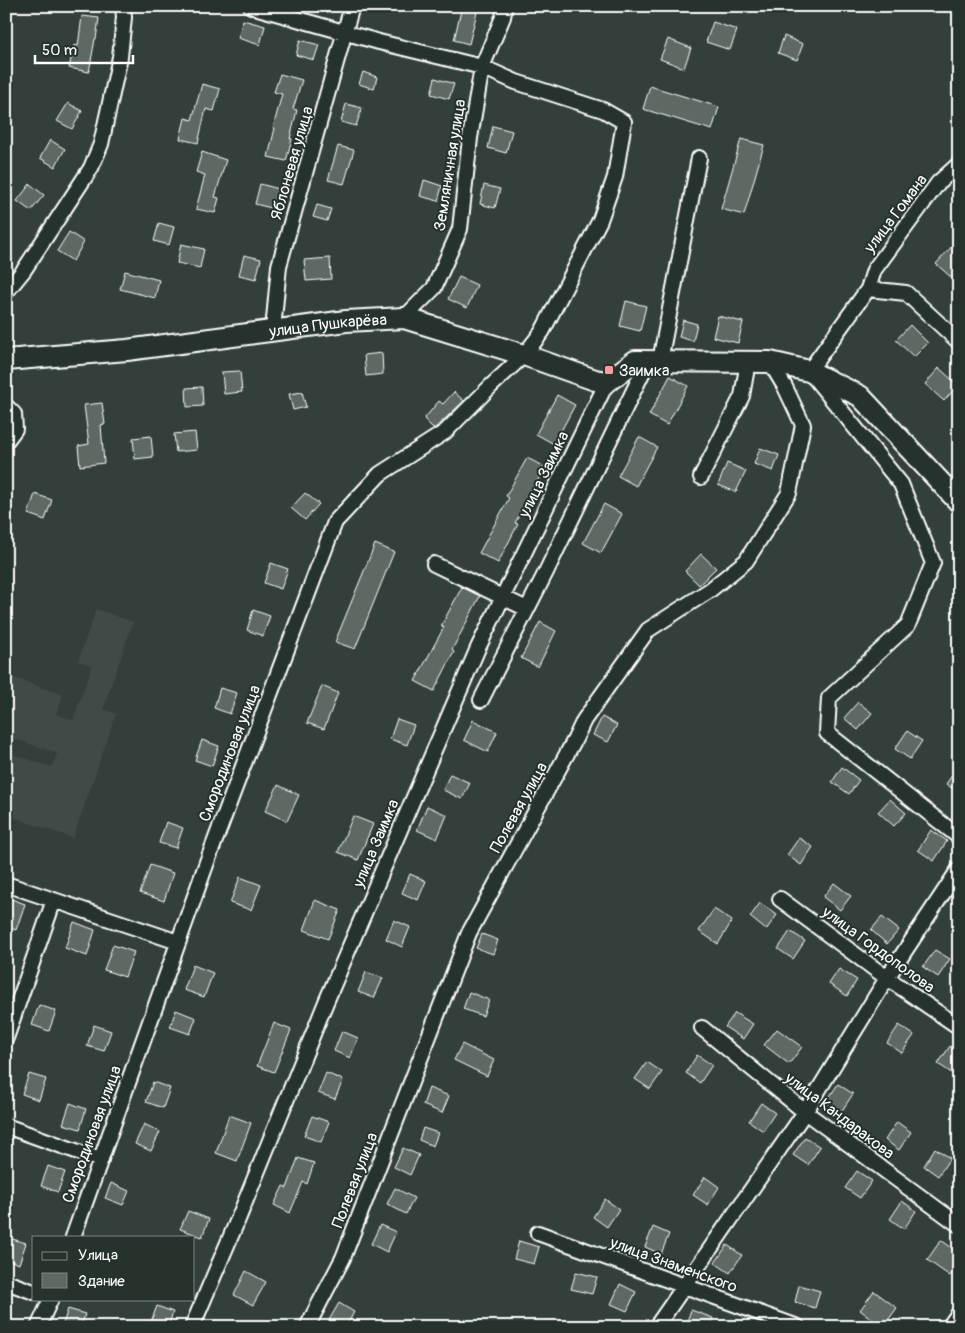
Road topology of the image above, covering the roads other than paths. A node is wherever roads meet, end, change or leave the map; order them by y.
1 (124, 6) edge
2 (251, 6) edge
3 (352, 6) edge
4 (505, 6) edge
5 (346, 32) junction
6 (482, 67) junction
7 (699, 158) dead end
8 (959, 164) edge
9 (868, 289) junction
10 (6, 292) edge
11 (404, 318) junction
12 (273, 330) junction
13 (959, 342) edge
14 (524, 355) junction
15 (6, 360) edge
16 (648, 361) junction
17 (748, 362) junction
18 (770, 362) junction
19 (809, 371) junction
20 (607, 382) junction
21 (6, 406) edge
22 (6, 441) edge
23 (701, 477) dead end
24 (959, 502) edge
25 (434, 564) dead end
26 (503, 597) junction
27 (527, 609) junction
28 (480, 700) dead end
29 (959, 837) edge
30 (959, 869) edge
31 (6, 884) edge
32 (780, 899) dead end
33 (54, 900) junction
34 (178, 942) junction
35 (888, 978) junction
36 (959, 1027) edge
37 (702, 1028) dead end
38 (6, 1038) edge
39 (805, 1112) junction
40 (6, 1126) edge
41 (101, 1160) junction
42 (959, 1225) edge
43 (538, 1233) dead end
44 (73, 1236) edge
45 (6, 1282) edge
46 (684, 1286) junction
47 (32, 1291) edge
48 (51, 1300) edge
49 (959, 1312) edge
50 (38, 1327) edge
51 (192, 1327) edge
52 (307, 1327) edge
53 (656, 1327) edge
54 (798, 1327) edge
55 (949, 1327) edge

1 - 10 street
2 - 5 street
3 - 5 street, Яблоневая улица
4 - 6 street, Земляничная улица
5 - 6 street
5 - 12 street, Яблоневая улица
6 - 11 street, Земляничная улица
6 - 14 street, Смородиновая улица
7 - 16 street
8 - 9 street, улица Гомана
9 - 13 street
9 - 19 street, улица Гомана
11 - 12 street, улица Пушкарёва
11 - 14 street, улица Пушкарёва
12 - 15 street, улица Пушкарёва
14 - 20 street, улица Пушкарёва
14 - 34 street, Смородиновая улица
16 - 17 street
16 - 20 street
16 - 27 street
17 - 18 street
17 - 23 street
18 - 19 street
18 - 52 street, Полевая улица
19 - 24 street
19 - 29 street
20 - 26 street, улица Заимка
21 - 22 street
25 - 26 street
26 - 27 street
26 - 51 street, улица Заимка
27 - 28 street
30 - 35 street
31 - 33 street
32 - 35 street, улица Гордополова
33 - 34 street
33 - 38 street
34 - 41 street, Смородиновая улица
35 - 36 street, улица Гордополова
35 - 39 street
37 - 39 street, улица Кандаракова
39 - 42 street, улица Кандаракова
39 - 46 street
40 - 41 street
41 - 44 street, Смородиновая улица
43 - 46 street, улица Знаменского
45 - 47 street
46 - 53 street
46 - 54 street, улица Знаменского
48 - 50 street
49 - 55 street

